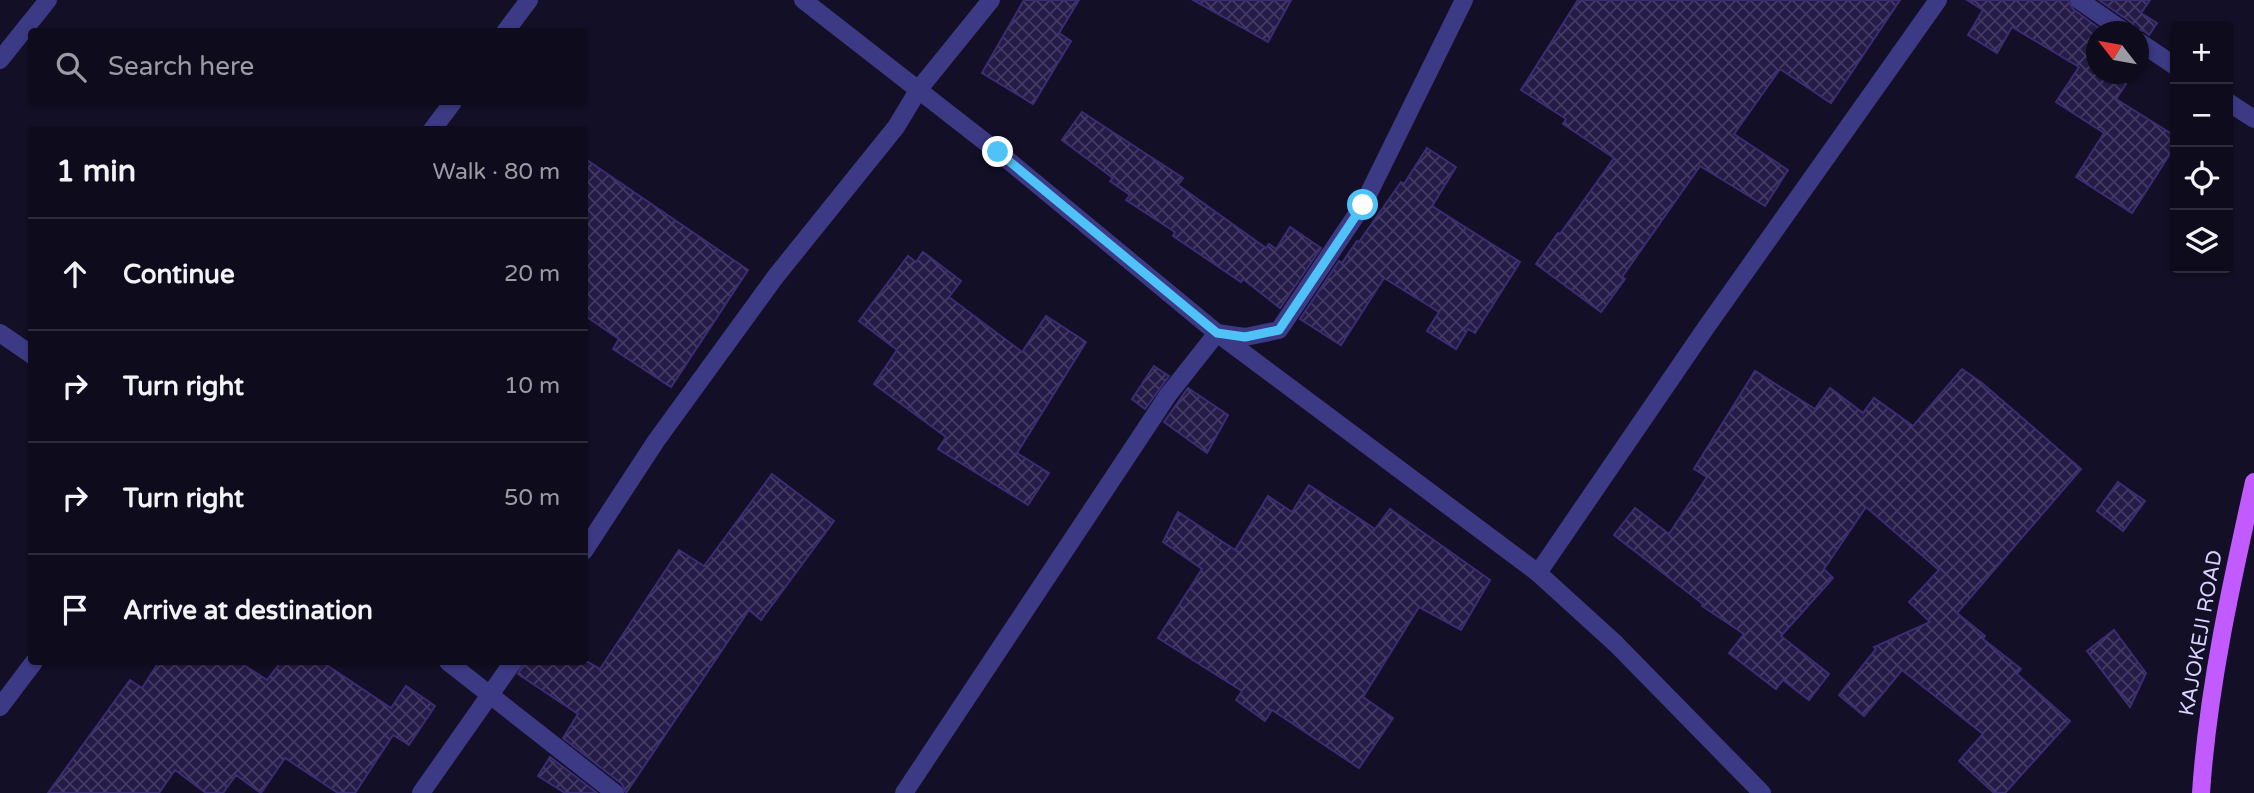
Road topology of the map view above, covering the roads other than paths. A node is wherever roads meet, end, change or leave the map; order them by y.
1 (48, 0) edge
2 (529, 0) edge
3 (803, 0) edge
4 (991, 0) edge
5 (1464, 0) edge
6 (1938, 0) edge
7 (2079, 0) edge
8 (2109, 21) edge
9 (508, 28) edge
10 (2149, 48) edge
11 (0, 60) edge
12 (2170, 63) edge
13 (919, 89) junction
14 (451, 105) edge
15 (2233, 105) edge
16 (2254, 120) edge
17 (435, 126) edge
18 (0, 333) edge
19 (1217, 333) junction
20 (28, 352) edge
21 (2254, 482) edge
22 (588, 545) edge
23 (1538, 573) junction
24 (32, 665) edge
25 (452, 665) edge
26 (511, 665) edge
27 (491, 695) junction
28 (0, 707) edge
29 (421, 793) edge
30 (615, 793) edge
31 (904, 793) edge
32 (1762, 793) edge
33 (2202, 793) edge

1 - 11 street
2 - 9 street
3 - 13 street
4 - 13 street
5 - 19 street
6 - 23 street
7 - 8 street
10 - 12 street
13 - 19 street
13 - 22 street
14 - 17 street
15 - 16 street
18 - 20 street
19 - 23 street
19 - 31 street
21 - 33 main road, KAJOKEJI ROAD
23 - 32 street
24 - 28 street
25 - 27 street
26 - 27 street
27 - 29 street
27 - 30 street

